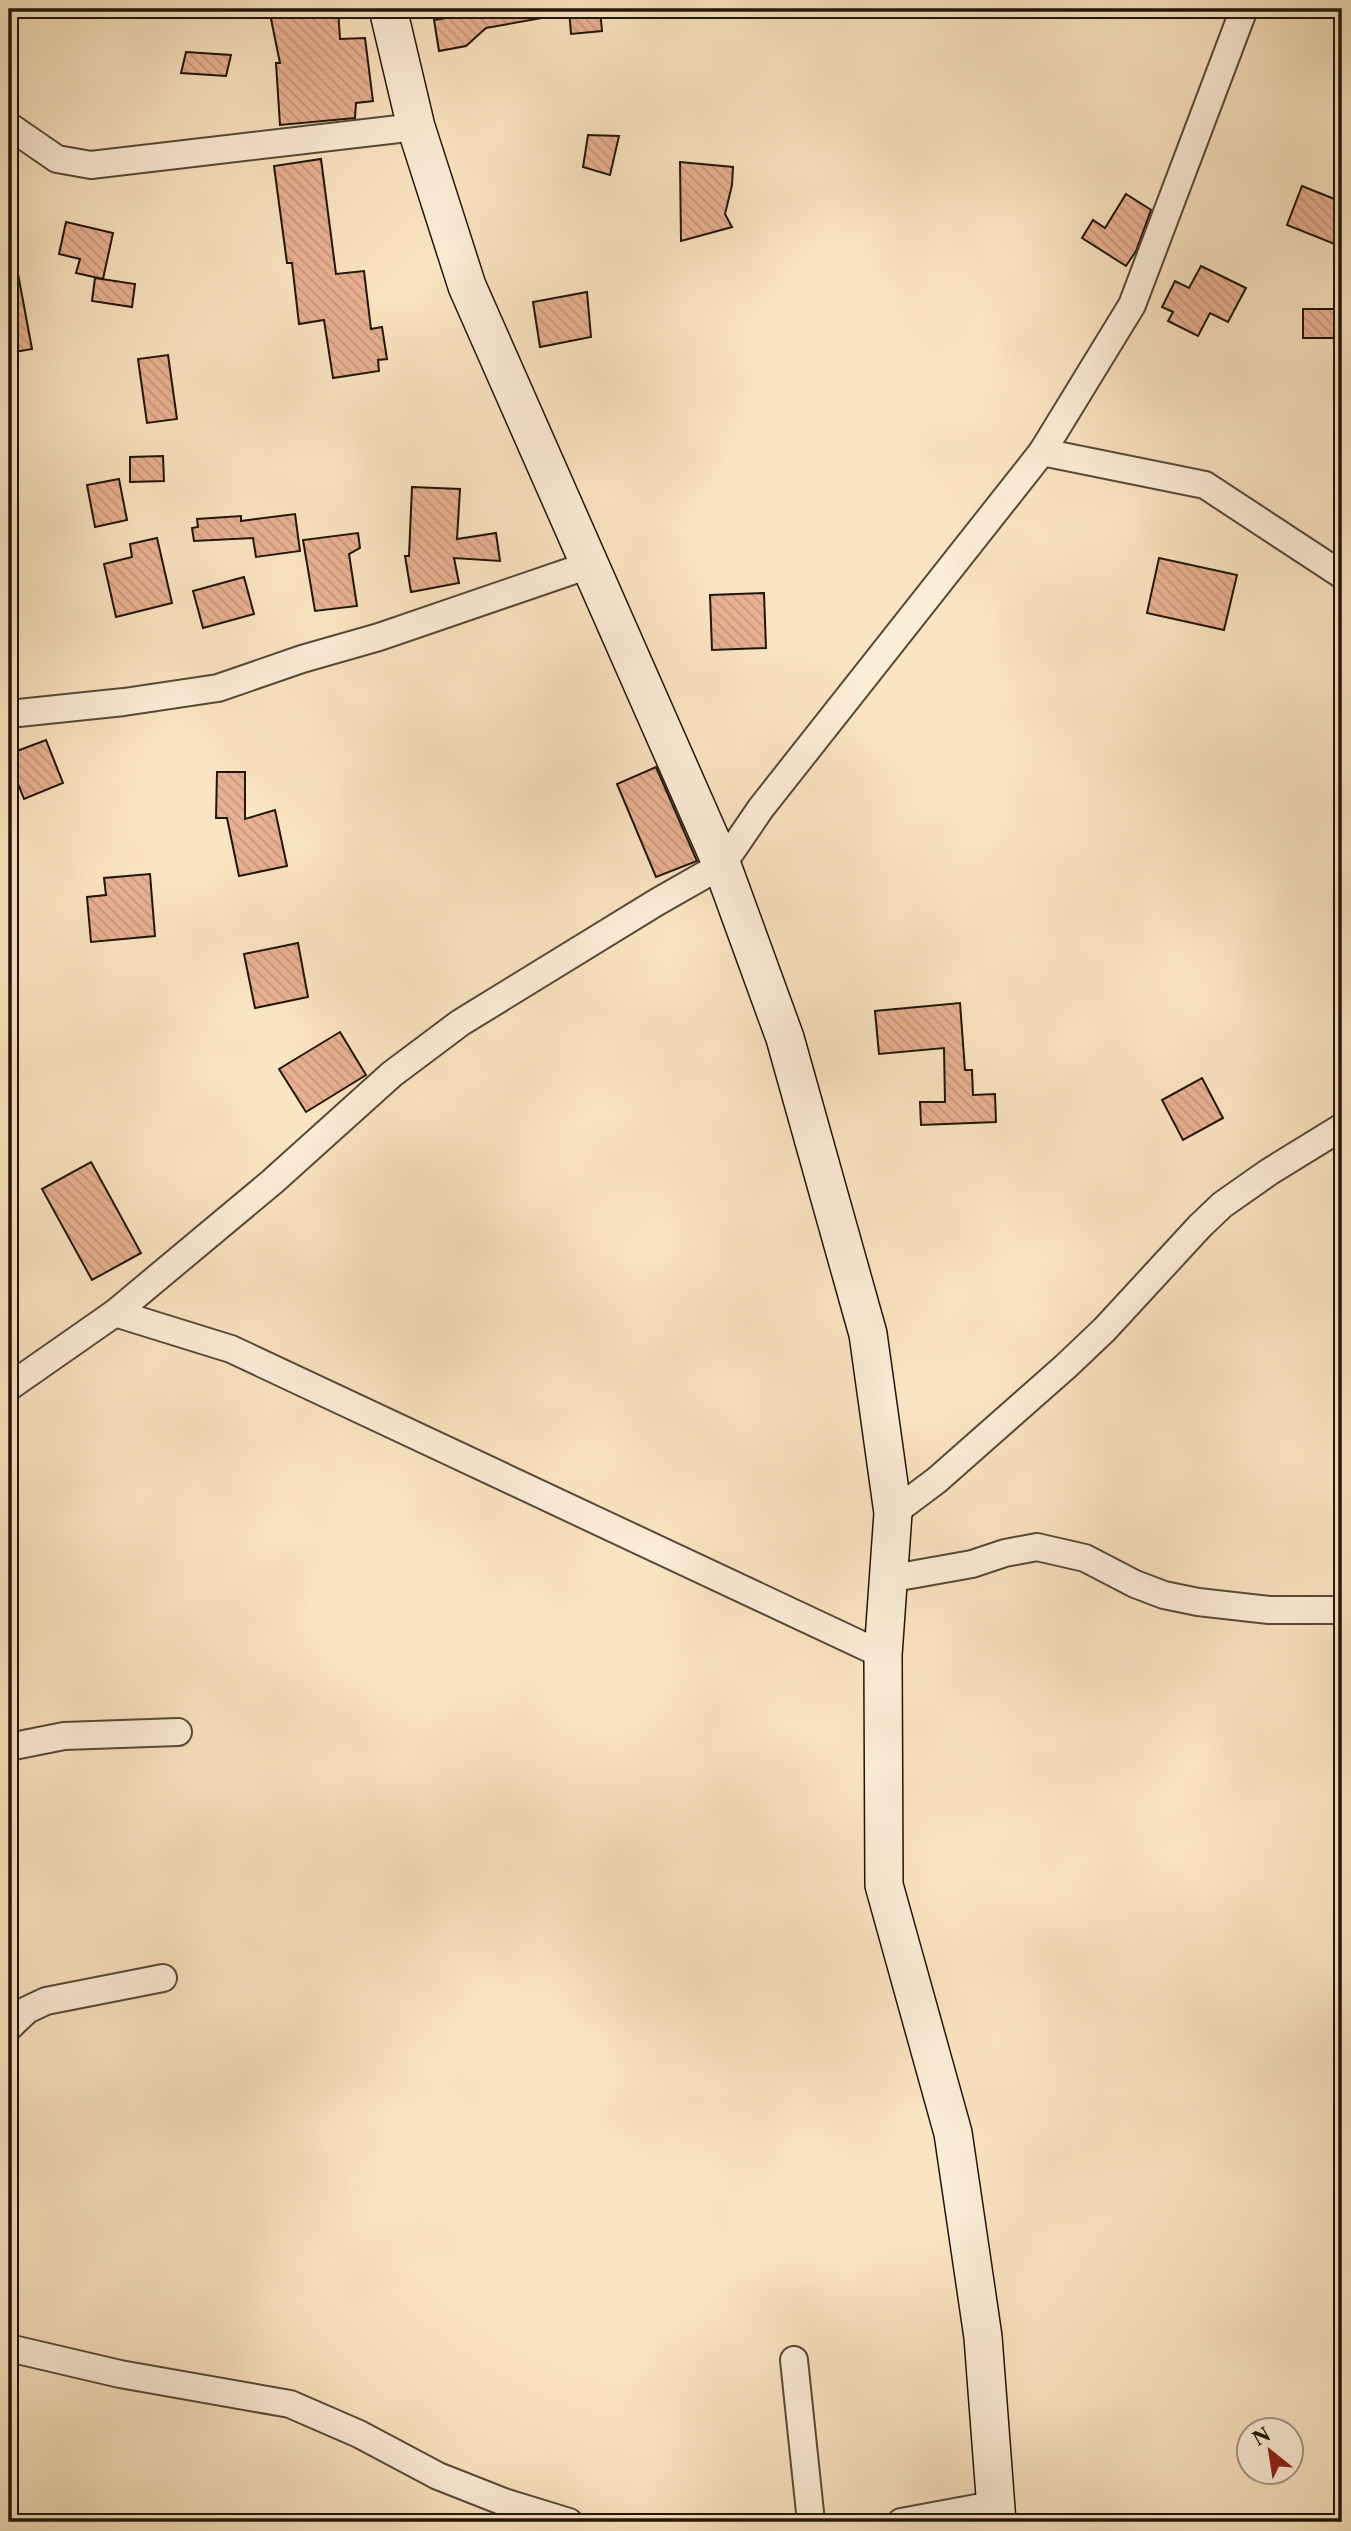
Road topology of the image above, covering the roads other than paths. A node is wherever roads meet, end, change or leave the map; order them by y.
1 (388, 9) edge
2 (1244, 9) edge
3 (9, 126) edge
4 (416, 127) junction
5 (1042, 452) junction
6 (589, 565) junction
7 (1342, 575) edge
8 (9, 714) edge
9 (722, 865) junction
10 (1342, 1127) edge
11 (115, 1313) junction
12 (9, 1387) edge
13 (893, 1513) junction
14 (888, 1579) junction
15 (1342, 1610) edge
16 (883, 1655) junction
17 (178, 1732) dead end
18 (9, 1747) edge
19 (163, 1978) dead end
20 (15, 2013) edge
21 (9, 2348) edge
22 (794, 2360) dead end
23 (998, 2513) edge
24 (569, 2522) edge
25 (811, 2522) edge
26 (901, 2522) edge

1 - 4 main road
2 - 5 street
3 - 4 street
4 - 6 main road
5 - 7 street
5 - 9 street
6 - 8 street
6 - 9 main road
9 - 11 street
9 - 13 main road
10 - 13 street
11 - 12 street
11 - 16 street
13 - 14 main road
14 - 15 street
14 - 16 main road
16 - 23 main road
17 - 18 street
19 - 20 street
21 - 24 street
22 - 25 street
23 - 26 street

